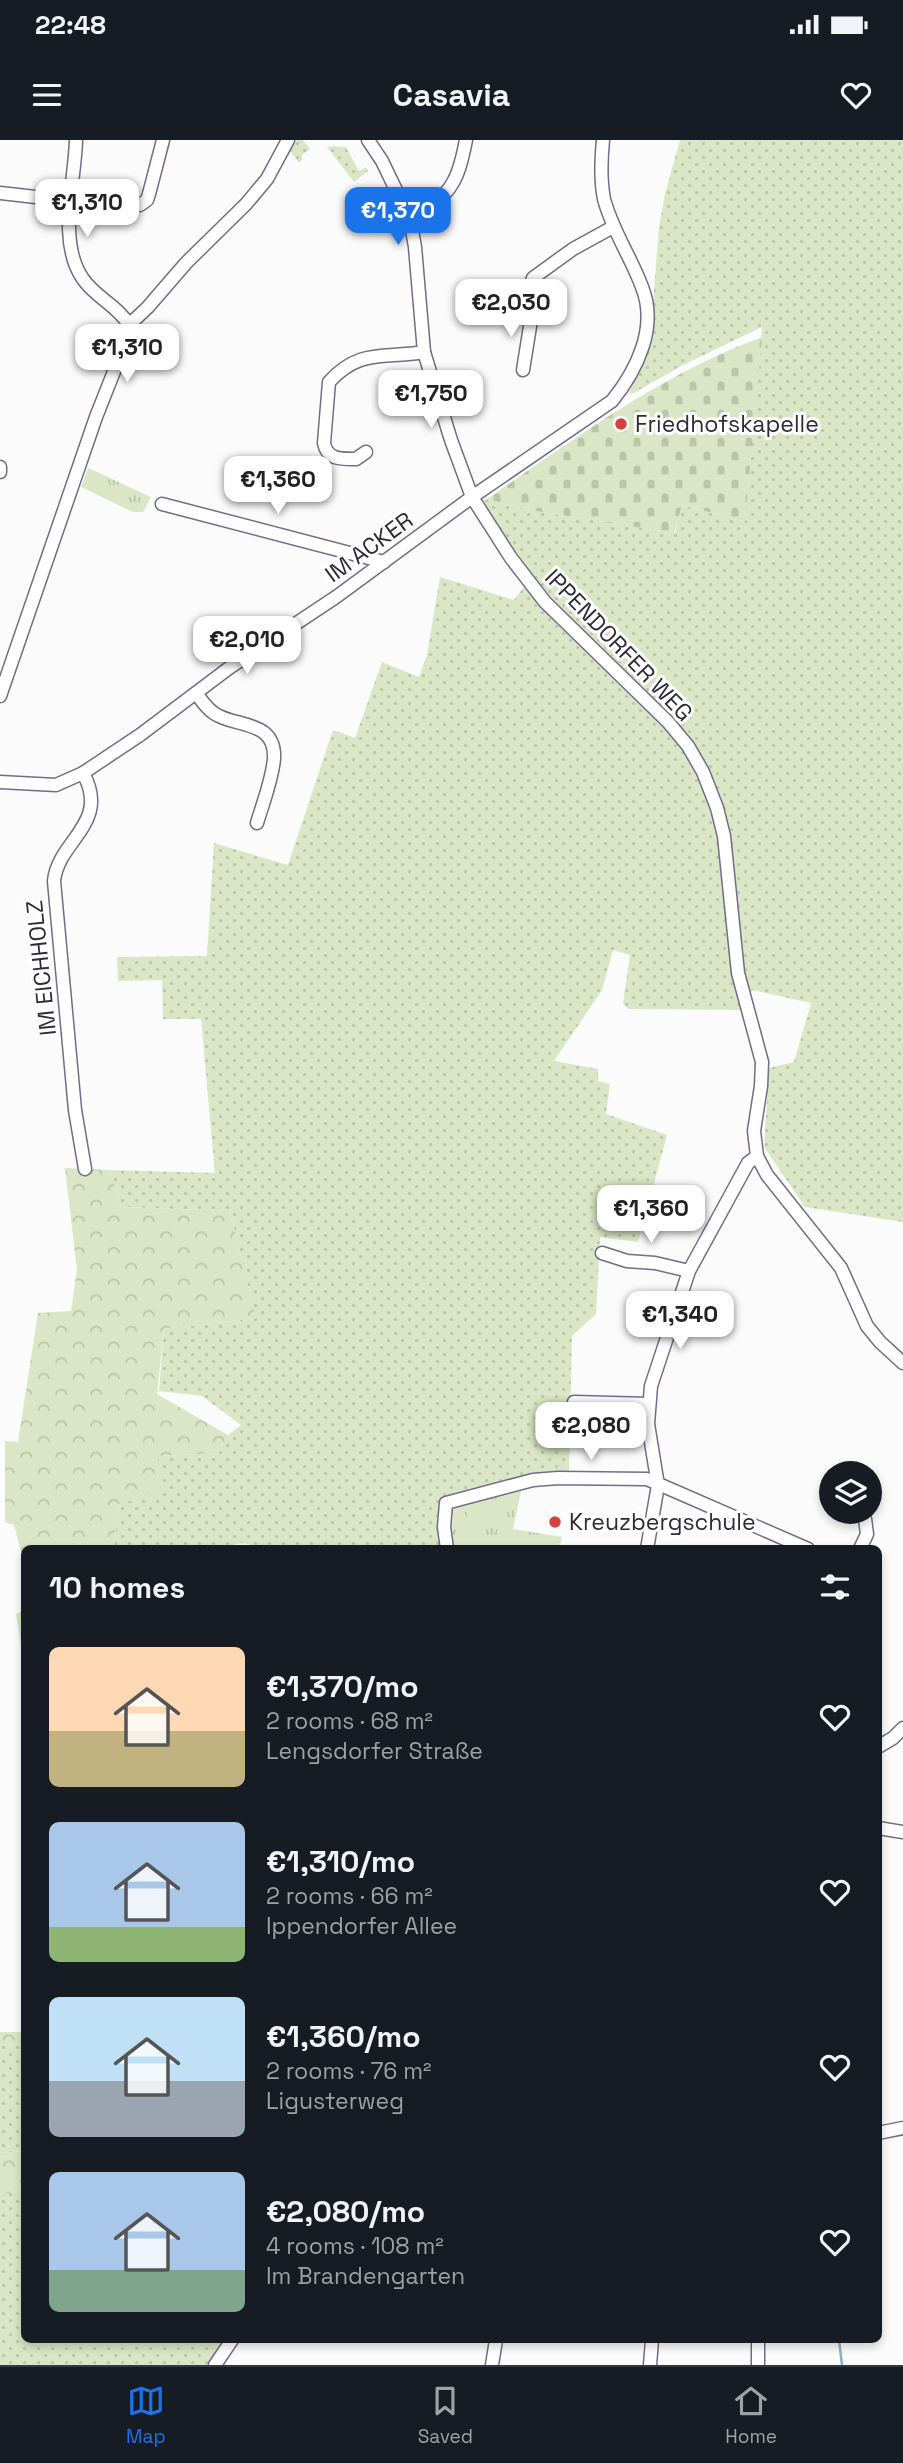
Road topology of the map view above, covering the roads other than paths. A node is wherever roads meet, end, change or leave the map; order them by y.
1 (76, 140) edge
2 (163, 140) edge
3 (288, 140) edge
4 (368, 140) edge
5 (466, 140) edge
6 (603, 140) edge
7 (0, 193) edge
8 (71, 199) junction
9 (410, 219) junction
10 (613, 227) junction
11 (129, 325) junction
12 (424, 352) junction
13 (523, 370) dead end
14 (366, 452) dead end
15 (472, 497) junction
16 (162, 503) dead end
17 (384, 562) junction
18 (196, 693) junction
19 (0, 696) edge
20 (83, 773) junction
21 (0, 782) edge
22 (257, 823) dead end
23 (757, 1156) junction
24 (85, 1169) dead end
25 (602, 1253) dead end
26 (690, 1271) junction
27 (903, 1363) edge
28 (574, 1402) dead end
29 (648, 1404) junction
30 (658, 1485) junction
31 (866, 1524) edge
32 (446, 1545) edge
33 (648, 1545) edge
34 (799, 1545) edge
35 (862, 1545) edge
36 (903, 1728) edge
37 (882, 1745) edge
38 (882, 1829) edge
39 (903, 1832) edge
40 (903, 2128) edge
41 (882, 2132) edge
42 (231, 2343) edge
43 (496, 2343) edge
44 (652, 2343) edge
45 (758, 2343) edge
46 (221, 2363) edge
47 (492, 2365) edge
48 (650, 2365) edge
49 (758, 2365) edge

1 - 8 street
2 - 8 street
3 - 11 street
4 - 9 street, IPPENDORFER WEG
5 - 9 street
6 - 10 street
7 - 8 street
8 - 11 street
9 - 12 street, IPPENDORFER WEG
10 - 13 street
10 - 15 street, IM ACKER
11 - 19 street
12 - 14 street
12 - 15 street, IPPENDORFER WEG
15 - 17 street, IM ACKER
15 - 23 street, IPPENDORFER WEG
16 - 17 street
17 - 18 street, IM ACKER
18 - 20 street, IM ACKER
18 - 22 street
20 - 21 street, IM ACKER
20 - 24 street, IM EICHHOLZ
23 - 26 street
23 - 27 street, IPPENDORFER WEG
25 - 26 street
26 - 29 street
28 - 29 street
29 - 30 street
30 - 32 street
30 - 33 street
30 - 34 street
31 - 35 street
36 - 37 street
38 - 39 street
40 - 41 street
42 - 46 street
43 - 47 street
44 - 48 street
45 - 49 street

